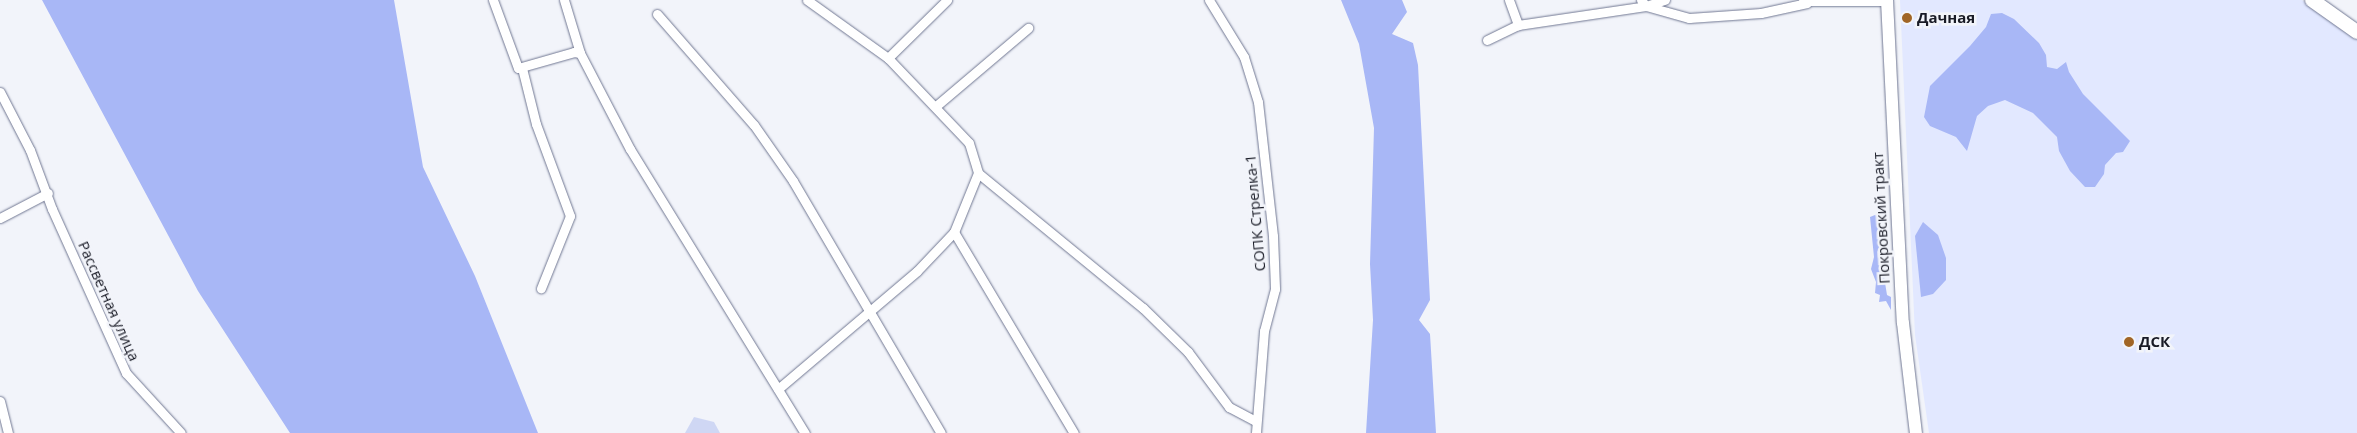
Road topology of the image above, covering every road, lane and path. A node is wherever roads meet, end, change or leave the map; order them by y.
1 (493, 0) edge
2 (564, 0) edge
3 (807, 0) edge
4 (947, 0) edge
5 (1209, 0) edge
6 (1509, 0) edge
7 (1664, 0) edge
8 (2312, 0) edge
9 (1887, 1) edge
10 (1804, 2) edge
11 (1644, 3) edge
12 (657, 14) dead end
13 (1518, 25) junction
14 (1028, 28) dead end
15 (2357, 32) edge
16 (1487, 40) dead end
17 (580, 53) junction
18 (888, 58) junction
19 (522, 68) junction
20 (0, 92) edge
21 (936, 106) junction
22 (978, 173) junction
23 (48, 193) junction
24 (0, 218) edge
25 (954, 232) junction
26 (541, 288) dead end
27 (870, 311) junction
28 (778, 389) junction
29 (0, 401) edge
30 (1255, 421) junction
31 (8, 433) edge
32 (181, 433) edge
33 (805, 433) edge
34 (941, 433) edge
35 (1074, 433) edge
36 (1256, 433) edge
37 (1916, 433) edge

1 - 19 street
2 - 17 street
3 - 18 street
4 - 18 street
5 - 30 street, СОПК Стрелка-1
6 - 13 street
7 - 11 street
8 - 15 main road
9 - 10 street
9 - 37 main road, Покровский тракт
10 - 11 street
11 - 13 street
12 - 27 street
13 - 16 street
14 - 21 street
17 - 19 street
17 - 28 street
18 - 21 street
19 - 26 street
20 - 23 street, Рассветная улица
21 - 22 street
22 - 25 street
22 - 30 street
23 - 24 street
23 - 32 street, Рассветная улица
25 - 27 street
25 - 35 street
27 - 28 street
27 - 34 street
28 - 33 street
29 - 31 street
30 - 36 street, СОПК Стрелка-1

